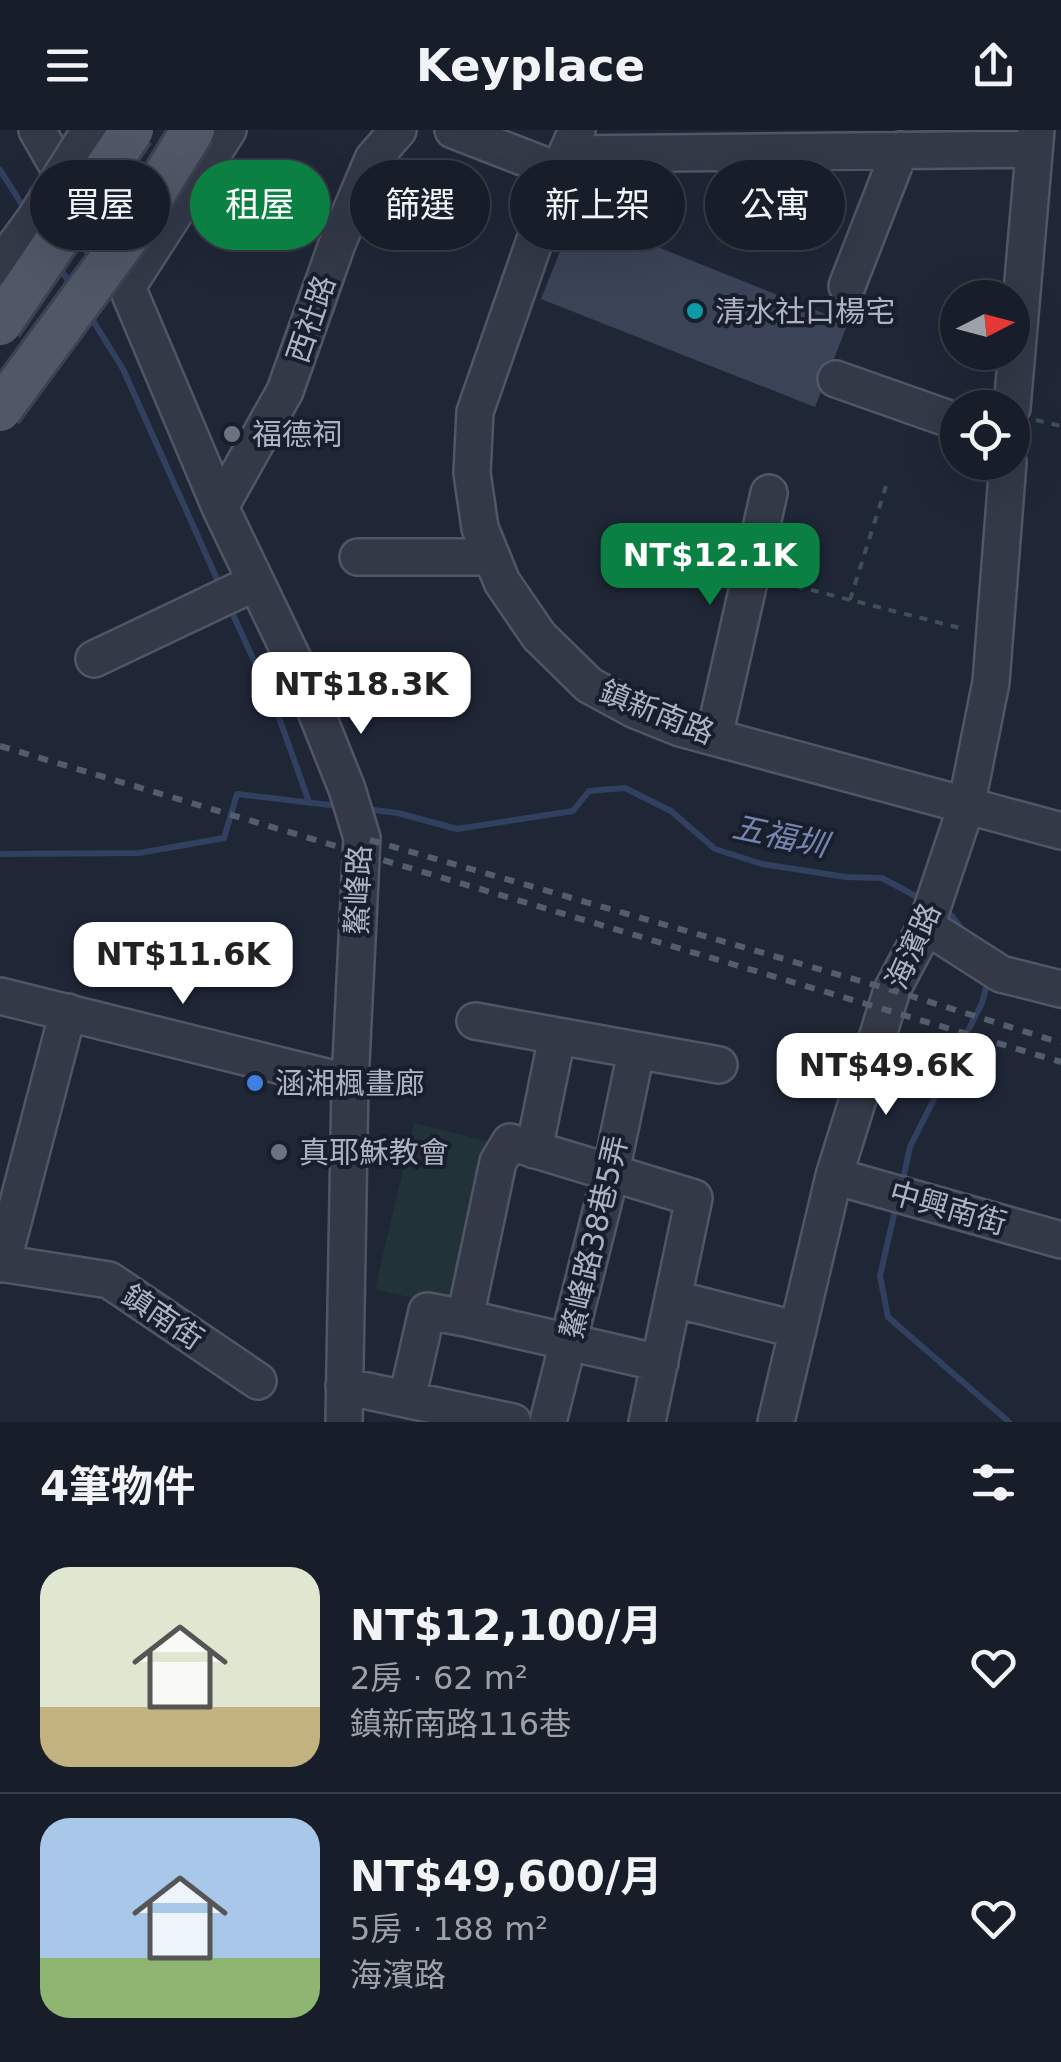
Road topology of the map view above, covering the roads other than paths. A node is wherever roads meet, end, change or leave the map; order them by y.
1 (90, 130) edge
2 (103, 130) edge
3 (132, 130) edge
4 (164, 130) edge
5 (194, 130) edge
6 (209, 130) edge
7 (228, 130) edge
8 (398, 130) edge
9 (453, 130) edge
10 (53, 139) edge
11 (1035, 140) edge
12 (796, 141) edge
13 (900, 150) junction
14 (568, 152) edge
15 (0, 266) edge
16 (0, 284) edge
17 (847, 286) dead end
18 (127, 287) junction
19 (0, 324) edge
20 (0, 372) edge
21 (836, 379) dead end
22 (1014, 390) edge
23 (0, 410) edge
24 (940, 416) edge
25 (0, 431) edge
26 (1007, 480) edge
27 (769, 494) dead end
28 (220, 507) junction
29 (358, 557) dead end
30 (492, 557) junction
31 (256, 582) junction
32 (94, 658) dead end
33 (714, 737) junction
34 (966, 807) junction
35 (1061, 831) edge
36 (926, 926) junction
37 (1061, 989) edge
38 (0, 996) edge
39 (68, 1012) junction
40 (475, 1021) dead end
41 (557, 1037) junction
42 (636, 1052) junction
43 (719, 1065) dead end
44 (350, 1083) junction
45 (534, 1150) junction
46 (611, 1172) junction
47 (834, 1176) junction
48 (1061, 1240) edge
49 (1, 1264) edge
50 (675, 1299) junction
51 (465, 1318) junction
52 (798, 1330) junction
53 (569, 1342) junction
54 (660, 1363) junction
55 (258, 1381) dead end
56 (344, 1386) junction
57 (407, 1399) junction
58 (344, 1422) edge
59 (513, 1422) edge
60 (548, 1422) edge
61 (647, 1422) edge
62 (776, 1422) edge

1 - 15 street, bridge
2 - 16 main road
3 - 19 main road, bridge
4 - 20 main road
5 - 23 main road, bridge
6 - 25 street
7 - 18 street
8 - 28 street, 西社路
9 - 14 street
10 - 18 street, 鰲峰路
11 - 13 street
11 - 22 street
12 - 13 street
12 - 14 street
13 - 17 street
14 - 30 street, 鎮新南路
18 - 28 street, 鰲峰路
21 - 24 street
26 - 34 street, 海濱路
27 - 33 street
28 - 31 street, 鰲峰路
29 - 30 street
30 - 33 street, 鎮新南路
31 - 32 street
31 - 44 street, 鰲峰路
33 - 34 street, 鎮新南路
34 - 35 street, 鎮新南路
34 - 36 street, 海濱路
36 - 37 street
36 - 47 street, 海濱路
38 - 39 street
39 - 44 street
39 - 49 street, 鎮南街
40 - 41 street
41 - 42 street
41 - 45 street
42 - 43 street
42 - 46 street, 鰲峰路38巷5弄
44 - 56 street, 鰲峰路
45 - 46 street
45 - 51 street
46 - 50 street
46 - 53 street, 鰲峰路38巷5弄
47 - 48 street, 中興南街
47 - 52 street, 海濱路
49 - 55 street, 鎮南街
50 - 52 street
50 - 54 street
51 - 53 street
51 - 57 street
52 - 62 street, 海濱路
53 - 54 street
53 - 60 street, 鰲峰路38巷5弄
54 - 61 street
56 - 57 street
56 - 58 street, 鰲峰路
57 - 59 street

